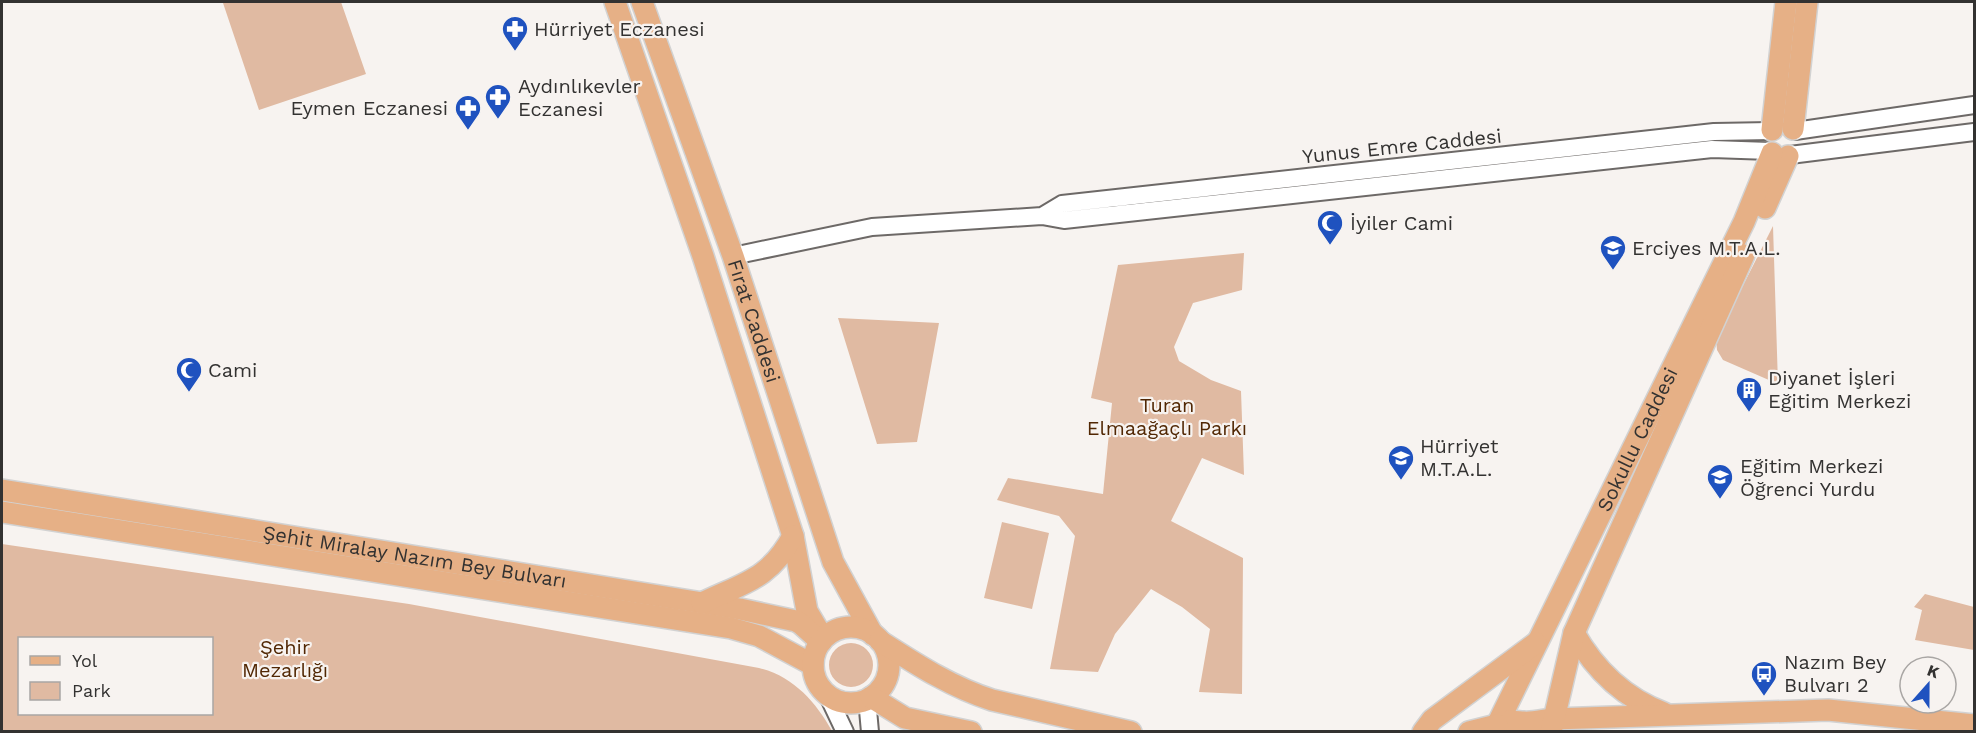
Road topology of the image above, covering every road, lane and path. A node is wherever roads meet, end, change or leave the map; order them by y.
1 (615, 2) edge
2 (642, 2) edge
3 (1786, 2) edge
4 (1808, 2) edge
5 (1974, 105) edge
6 (1794, 130) junction
7 (1974, 132) edge
8 (1777, 146) junction
9 (733, 256) junction
10 (2, 490) edge
11 (2, 512) edge
12 (793, 536) junction
13 (702, 603) junction
14 (1574, 633) junction
15 (876, 638) junction
16 (823, 641) junction
17 (1539, 641) junction
18 (813, 665) junction
19 (827, 694) junction
20 (869, 698) junction
21 (1671, 715) junction
22 (1552, 725) edge
23 (1974, 725) edge
24 (1527, 727) edge
25 (1494, 728) edge
26 (845, 732) edge
27 (870, 732) edge
28 (971, 732) edge
29 (1131, 732) edge
30 (1423, 732) edge
31 (1469, 732) edge

1 - 12 main road, Fırat Caddesi
2 - 9 main road, Fırat Caddesi
3 - 8 main road, Sokullu Caddesi
4 - 6 main road
5 - 6 street
6 - 8 main road
7 - 8 street, Yunus Emre Caddesi
8 - 9 street, Yunus Emre Caddesi
8 - 14 main road, Sokullu Caddesi
8 - 17 main road, Sokullu Caddesi
9 - 15 main road, Fırat Caddesi
10 - 13 main road, Şehit Miralay Nazım Bey Bulvarı
11 - 18 main road, Şehit Miralay Nazım Bey Bulvarı
12 - 13 main road
12 - 16 main road, Fırat Caddesi
13 - 16 main road, Şehit Miralay Nazım Bey Bulvarı
14 - 21 main road
14 - 22 main road, Sokullu Caddesi
15 - 16 main road
15 - 20 main road
15 - 29 main road
16 - 18 main road
17 - 25 main road, Sokullu Caddesi
17 - 30 main road
18 - 19 main road
19 - 20 main road
19 - 26 street
20 - 27 street
20 - 28 main road
21 - 22 main road
21 - 23 main road
22 - 24 main road
24 - 25 main road
25 - 31 main road

